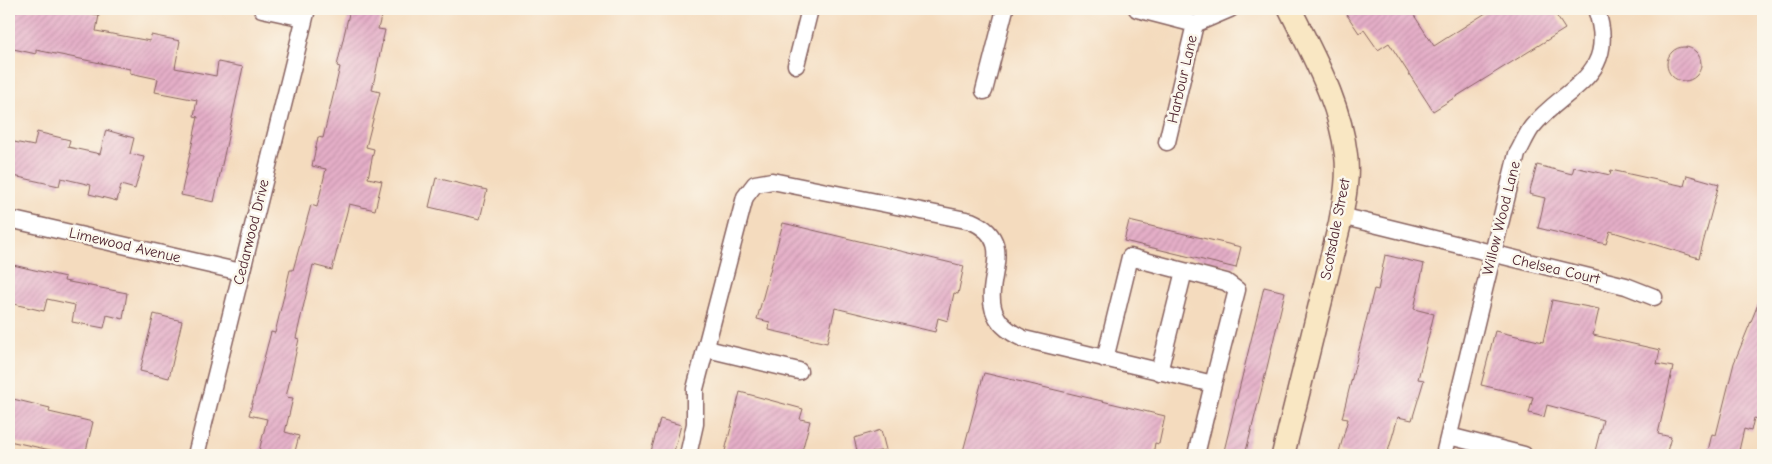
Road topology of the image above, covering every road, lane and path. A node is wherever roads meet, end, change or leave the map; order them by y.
1 (262, 9) edge
2 (810, 9) edge
3 (1005, 9) edge
4 (1137, 9) edge
5 (1230, 9) edge
6 (1290, 9) edge
7 (1596, 9) edge
8 (306, 14) edge
9 (1196, 24) junction
10 (796, 65) dead end
11 (984, 91) dead end
12 (1167, 142) dead end
13 (1341, 216) junction
14 (9, 219) edge
15 (1492, 254) junction
16 (1184, 271) junction
17 (241, 272) junction
18 (1654, 297) dead end
19 (707, 349) junction
20 (1105, 359) junction
21 (799, 371) dead end
22 (1160, 372) junction
23 (1213, 384) junction
24 (1449, 436) junction
25 (196, 455) edge
26 (688, 455) edge
27 (1196, 455) edge
28 (1283, 455) edge
29 (1444, 455) edge
30 (1524, 455) edge

1 - 8 street
2 - 10 street
3 - 11 street
4 - 9 street
5 - 9 street, Harbour Lane
6 - 13 street, Scotsdale Street
7 - 15 street, Willow Wood Lane
8 - 17 street, Cedarwood Drive
9 - 12 street, Harbour Lane
13 - 15 street, Chelsea Court
13 - 28 street, Scotsdale Street
14 - 17 street, Limewood Avenue
15 - 18 street, Chelsea Court
15 - 24 street, Willow Wood Lane
16 - 20 street
16 - 22 street
16 - 23 street
17 - 25 street, Cedarwood Drive
19 - 20 street
19 - 21 street
19 - 26 street
20 - 22 street
22 - 23 street
23 - 27 street
24 - 29 street, Willow Wood Lane
24 - 30 street

